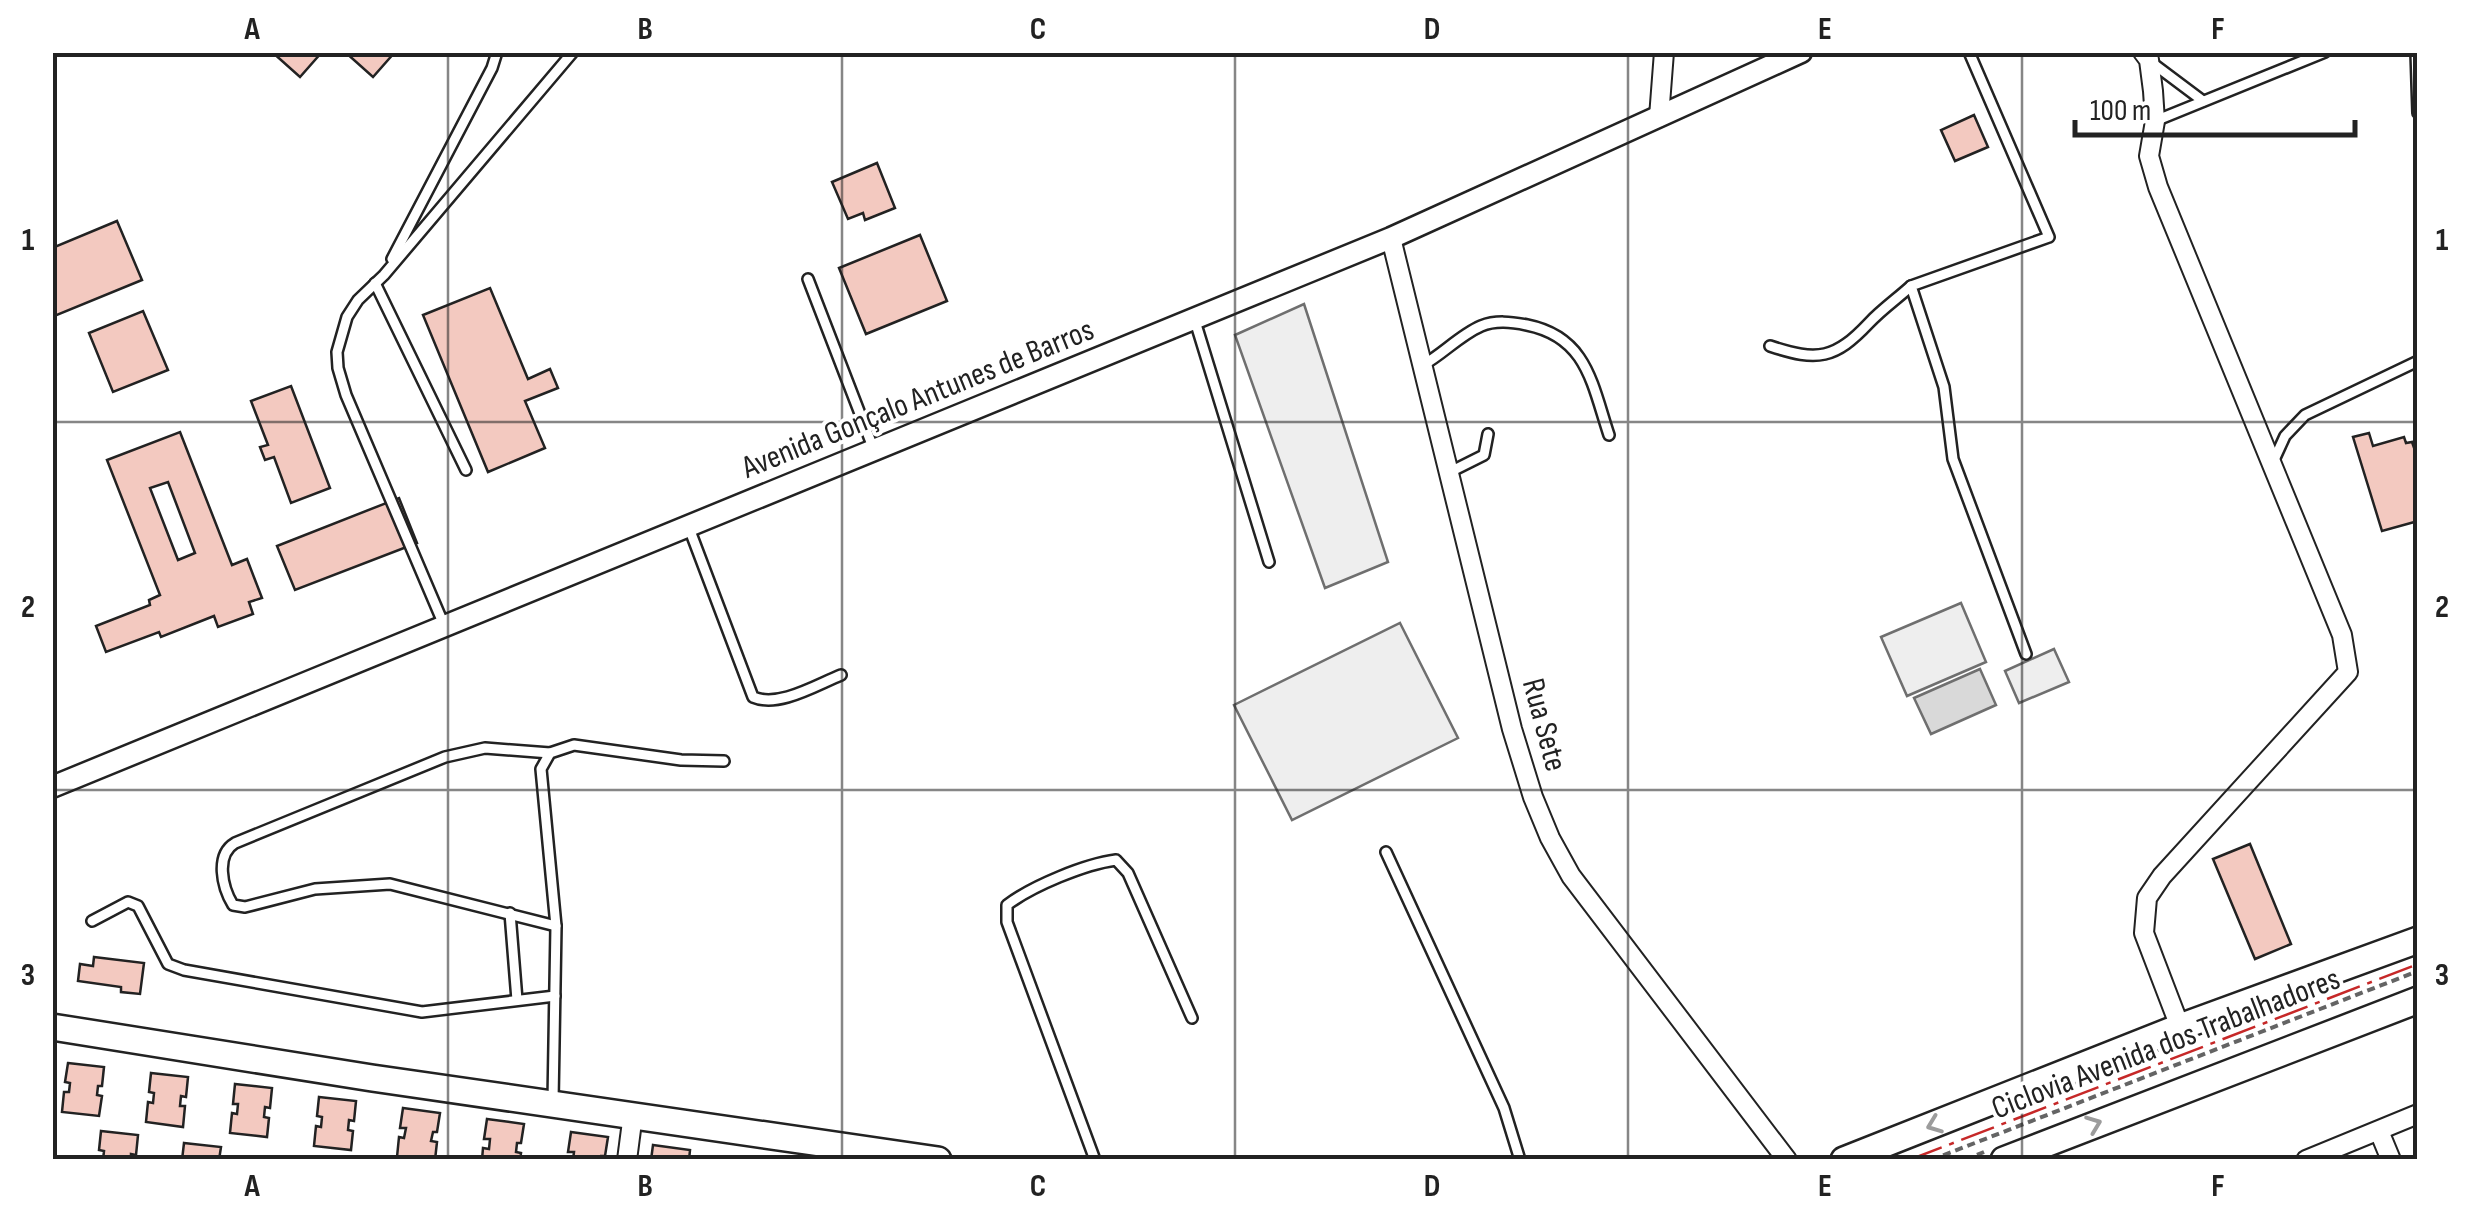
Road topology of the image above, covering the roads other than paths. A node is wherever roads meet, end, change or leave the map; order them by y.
1 (497, 52) edge
2 (572, 52) edge
3 (1664, 52) edge
4 (1801, 52) edge
5 (1969, 52) edge
6 (2325, 52) edge
7 (2416, 52) edge
8 (2146, 56) edge
9 (2203, 102) junction
10 (2418, 114) edge
11 (1659, 116) junction
12 (2155, 121) junction
13 (1391, 238) junction
14 (384, 275) junction
15 (808, 279) dead end
16 (375, 284) junction
17 (1912, 286) junction
18 (1194, 318) junction
19 (1770, 346) dead end
20 (2418, 361) edge
21 (1423, 365) junction
22 (1488, 434) dead end
23 (1609, 435) dead end
24 (874, 450) junction
25 (2272, 462) junction
26 (466, 470) dead end
27 (1450, 472) junction
28 (688, 526) junction
29 (1269, 562) dead end
30 (444, 625) junction
31 (2026, 654) dead end
32 (841, 675) dead end
33 (550, 754) junction
34 (724, 760) dead end
35 (52, 787) edge
36 (1386, 852) dead end
37 (510, 913) junction
38 (92, 921) dead end
39 (556, 926) junction
40 (2418, 940) edge
41 (554, 996) junction
42 (517, 1000) junction
43 (2418, 1000) edge
44 (1192, 1018) dead end
45 (52, 1027) edge
46 (2180, 1028) junction
47 (553, 1104) junction
48 (633, 1114) junction
49 (2418, 1114) edge
50 (2379, 1130) junction
51 (627, 1160) edge
52 (938, 1160) edge
53 (1095, 1160) edge
54 (1520, 1160) edge
55 (1787, 1160) edge
56 (1844, 1160) edge
57 (2004, 1160) edge
58 (2306, 1160) edge
59 (2391, 1160) edge

1 - 14 lane
2 - 14 lane
3 - 11 street
4 - 11 street, Avenida Gonçalo Antunes de Barros
5 - 17 lane
6 - 9 lane
7 - 10 lane
8 - 9 lane
8 - 12 street
9 - 12 lane
11 - 13 street, Avenida Gonçalo Antunes de Barros
12 - 25 street
13 - 18 street, Avenida Gonçalo Antunes de Barros
13 - 21 street, Rua Sete
14 - 16 lane
15 - 24 lane
16 - 26 lane
16 - 30 lane
17 - 19 lane
17 - 31 lane
18 - 24 street, Avenida Gonçalo Antunes de Barros
18 - 29 lane
20 - 25 lane
21 - 23 lane
21 - 27 street, Rua Sete
22 - 27 lane
24 - 28 street, Avenida Gonçalo Antunes de Barros
25 - 46 street
27 - 55 street, Rua Sete
28 - 30 street, Avenida Gonçalo Antunes de Barros
28 - 32 lane
30 - 35 street, Avenida Gonçalo Antunes de Barros
33 - 34 lane
33 - 37 lane
33 - 39 lane
36 - 54 lane
37 - 39 lane
37 - 42 lane
38 - 42 lane
39 - 41 lane
40 - 46 main road
41 - 42 lane
41 - 47 lane
57 -> 43 main road
44 - 53 lane
45 - 47 main road
46 -> 56 main road
47 - 48 main road
48 - 51 street
48 - 52 main road
49 - 50 street
50 - 58 street
50 - 59 street

